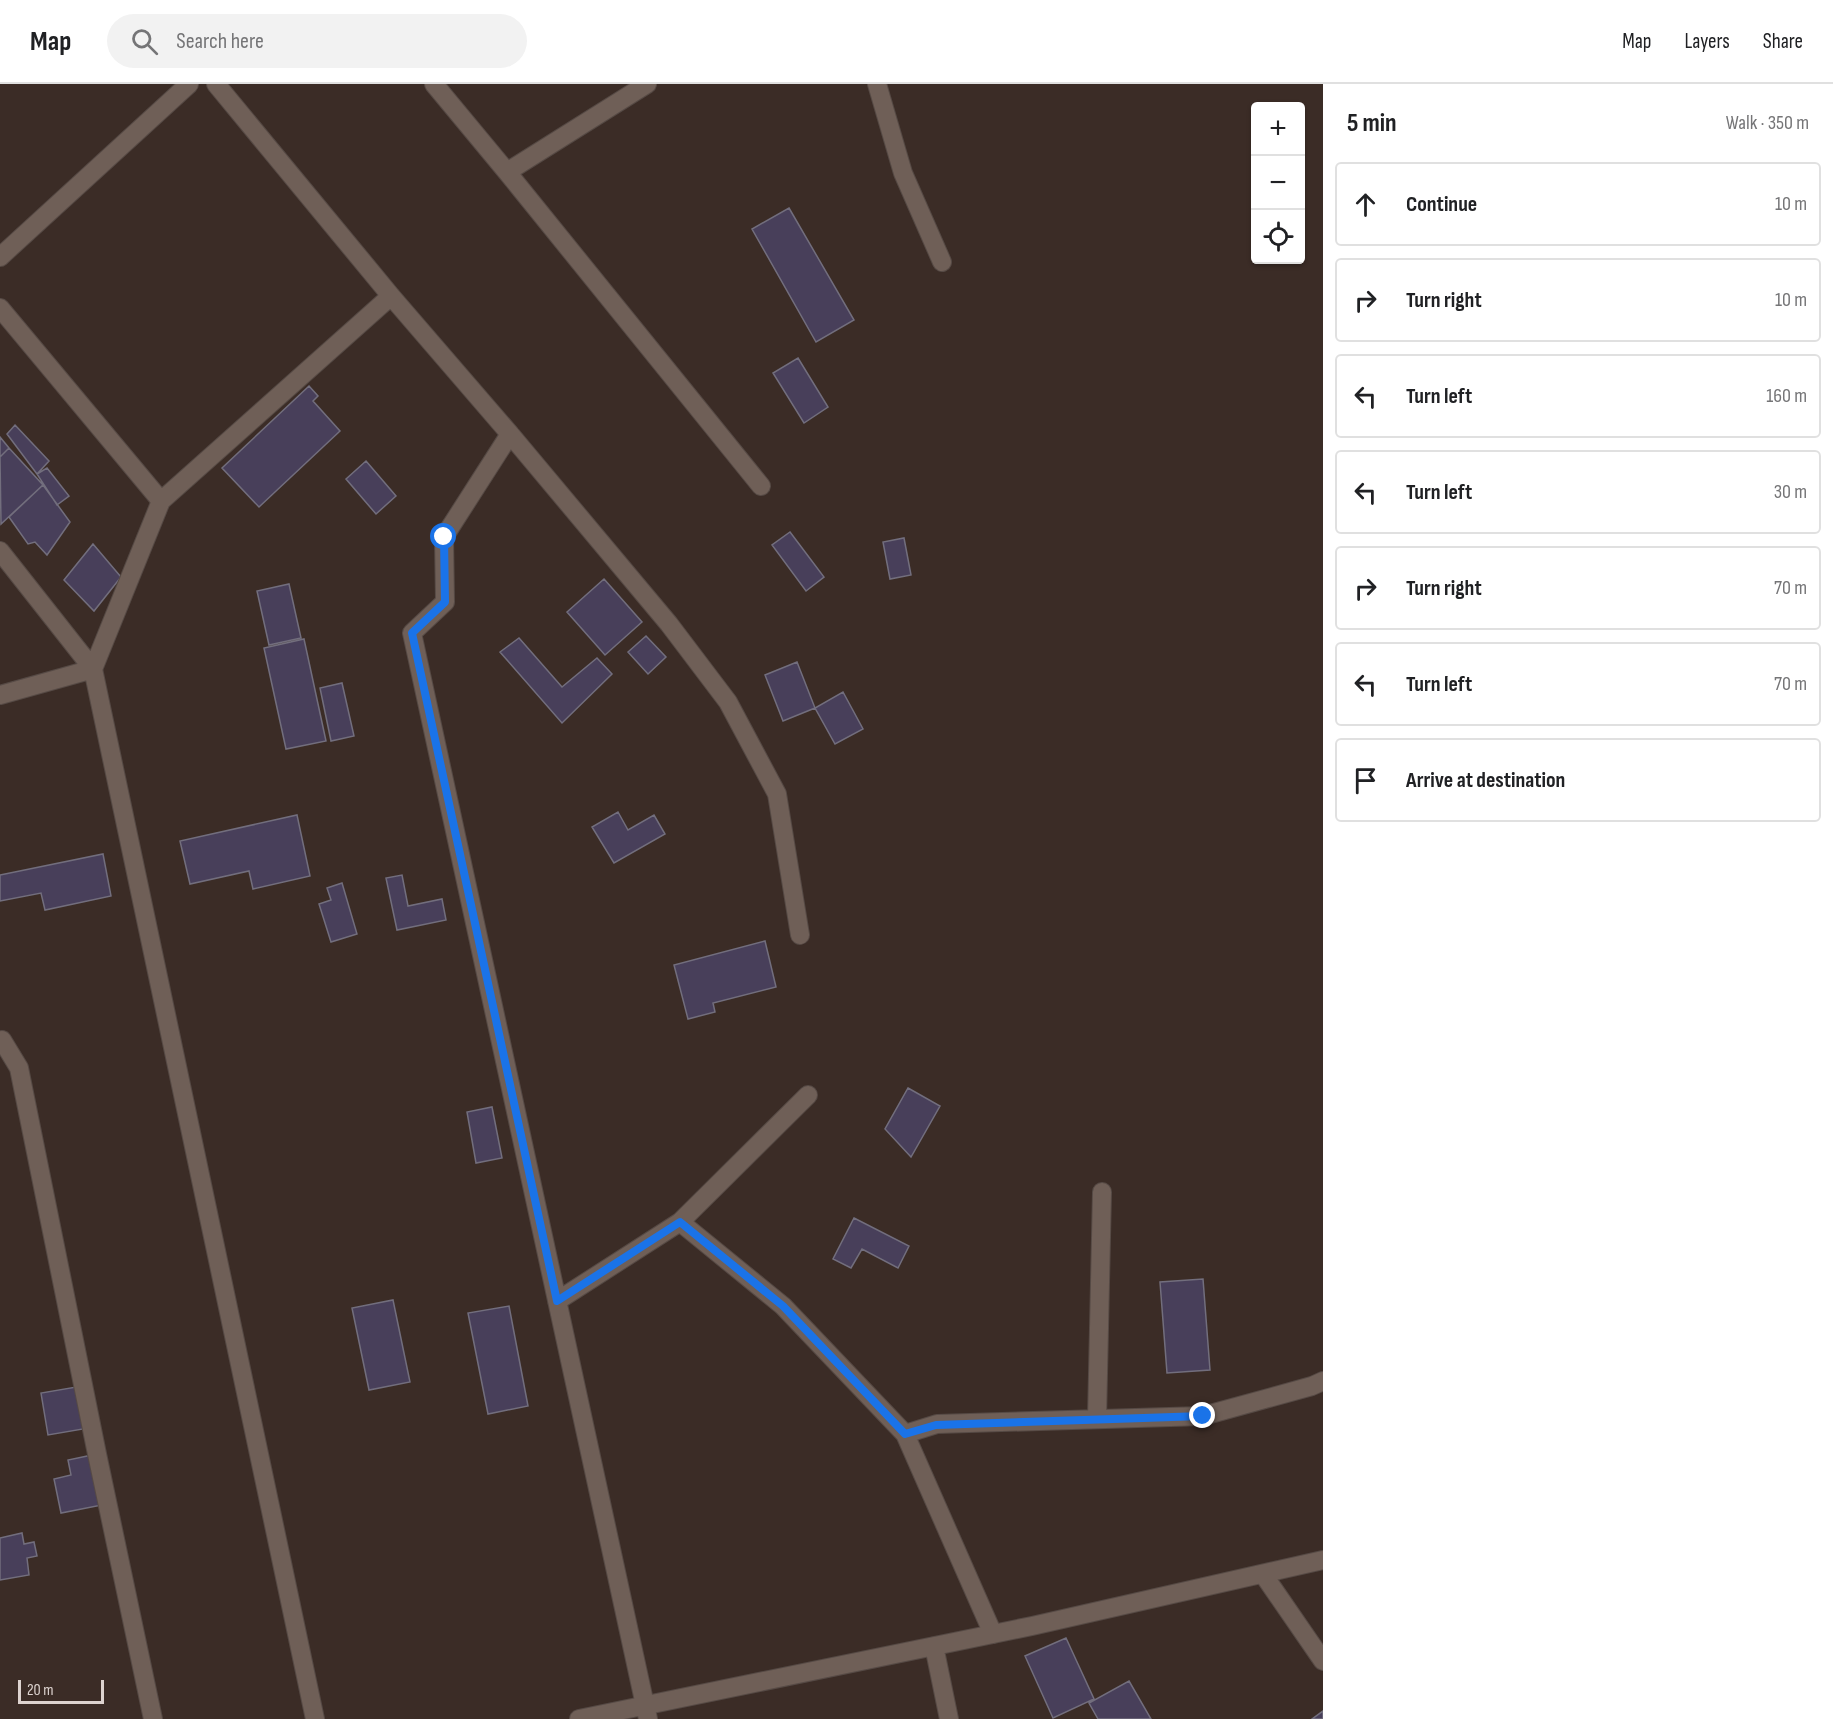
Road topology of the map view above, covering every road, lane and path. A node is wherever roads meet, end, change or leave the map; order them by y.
1 (189, 84) edge
2 (216, 84) edge
3 (434, 84) edge
4 (647, 84) edge
5 (877, 84) edge
6 (507, 172) junction
7 (0, 257) edge
8 (942, 262) dead end
9 (391, 296) junction
10 (0, 308) edge
11 (510, 434) junction
12 (761, 486) dead end
13 (161, 501) junction
14 (0, 551) edge
15 (93, 669) junction
16 (0, 695) edge
17 (800, 935) dead end
18 (2, 1040) dead end
19 (808, 1095) dead end
20 (1102, 1192) dead end
21 (680, 1222) junction
22 (557, 1301) junction
23 (1323, 1381) edge
24 (1097, 1419) junction
25 (905, 1434) junction
26 (1323, 1560) edge
27 (1263, 1574) junction
28 (993, 1634) junction
29 (933, 1646) junction
30 (1323, 1661) edge
31 (646, 1712) edge
32 (153, 1719) edge
33 (315, 1719) edge
34 (579, 1719) edge
35 (949, 1719) edge

1 - 7 street
2 - 9 street
3 - 6 street
4 - 6 street
5 - 8 street
6 - 12 street
9 - 11 street
9 - 13 street
10 - 13 street
11 - 17 street
11 - 22 street
13 - 15 street
14 - 15 street
15 - 16 street
15 - 33 street
18 - 32 street
19 - 21 street
20 - 24 street
21 - 22 street
21 - 25 street
22 - 31 street
23 - 24 street
24 - 25 street
25 - 28 street
26 - 27 street
27 - 28 street
27 - 30 street
28 - 29 street
29 - 31 street
29 - 35 street
31 - 34 street

